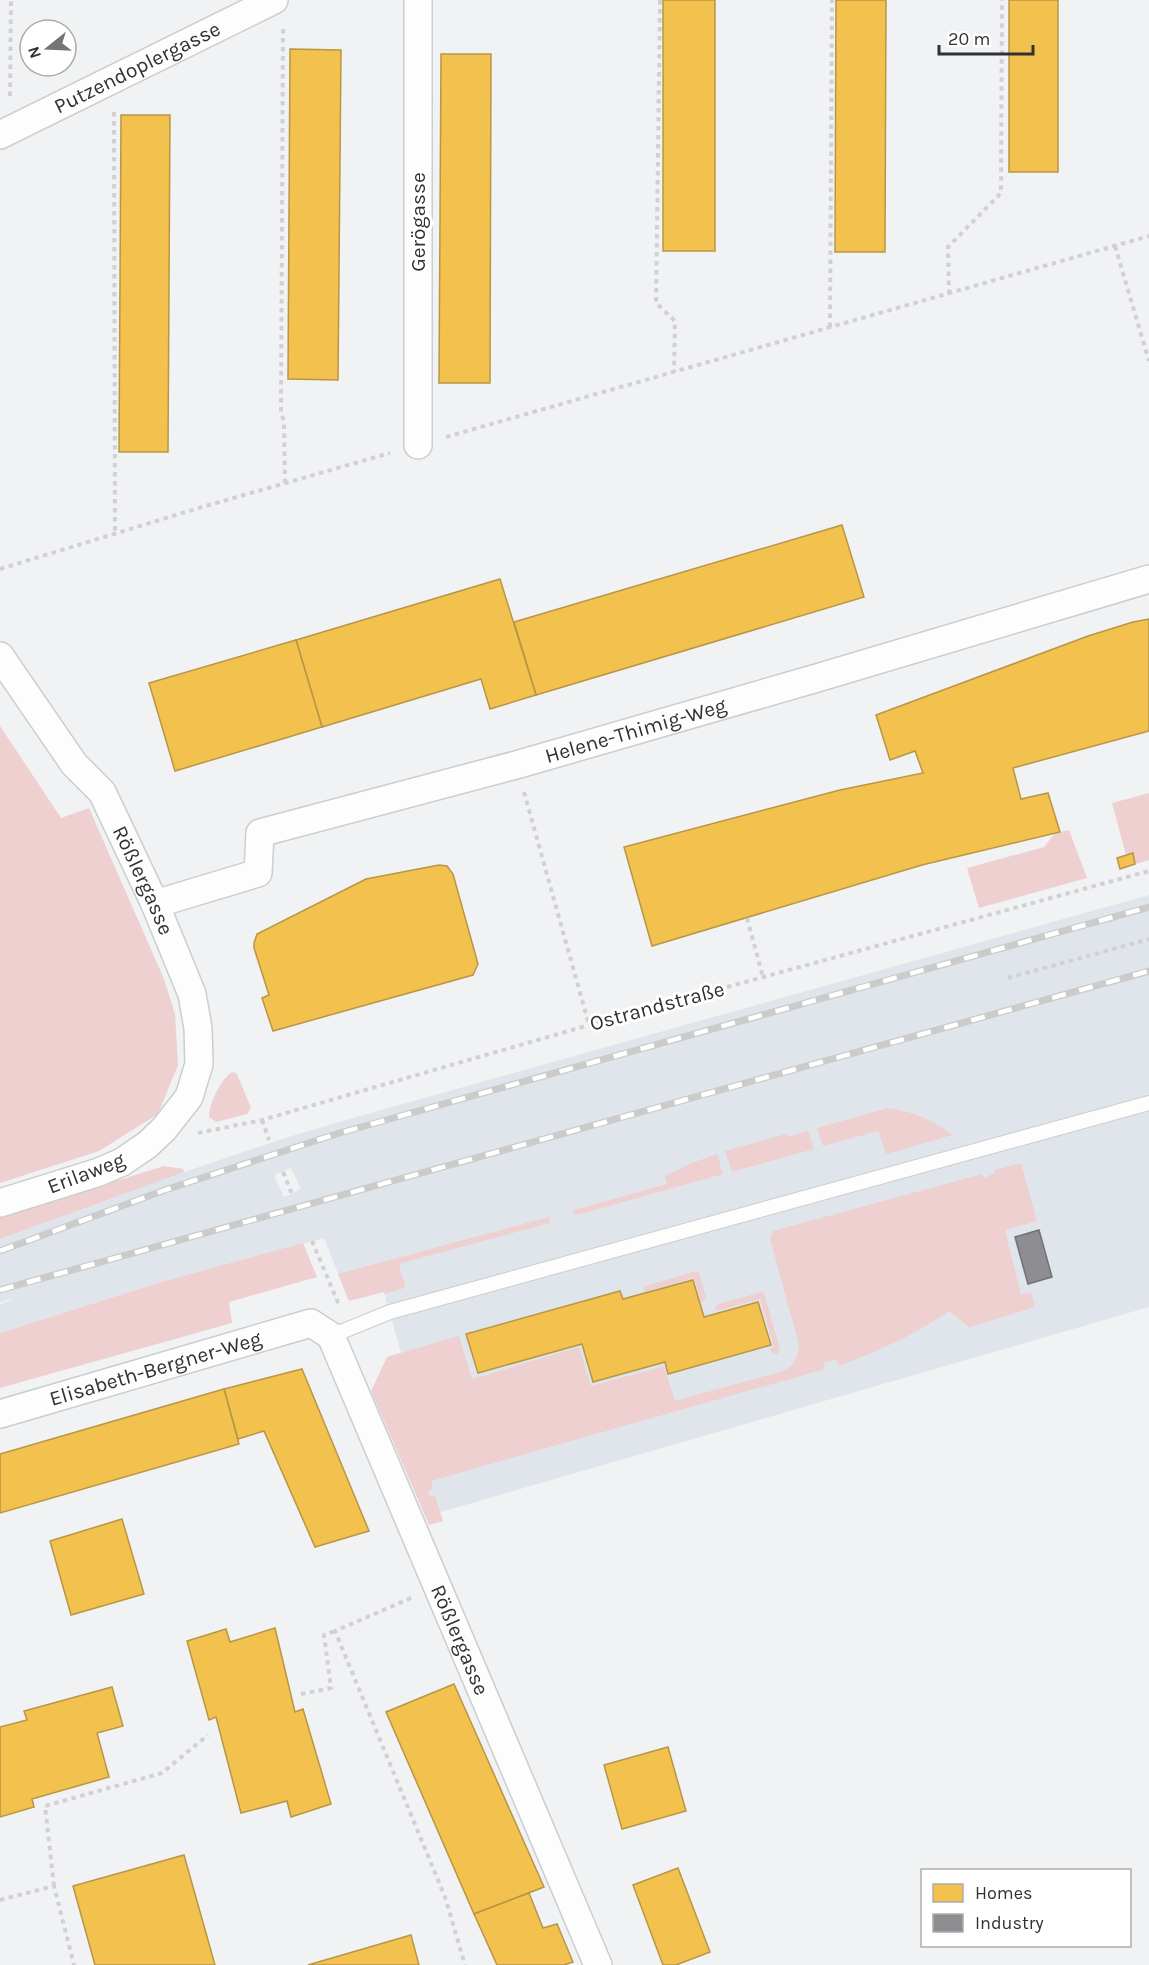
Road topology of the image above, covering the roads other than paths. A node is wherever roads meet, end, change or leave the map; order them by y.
1 (418, 0) edge
2 (279, 12) edge
3 (5, 132) edge
4 (418, 445) road end
5 (1149, 579) edge
6 (0, 656) edge
7 (155, 904) junction
8 (1149, 1103) edge
9 (164, 1129) joint
10 (0, 1203) edge
11 (321, 1329) junction
12 (0, 1414) edge
13 (598, 1965) edge

1 - 4 street, Gerögasse
2 - 3 street, Putzendoplergasse
5 - 7 street, Helene-Thimig-Weg
6 - 7 street, Rößlergasse
7 - 9 street, Rößlergasse
8 - 11 lane
9 - 10 street, Erilaweg
11 - 12 street, Elisabeth-Bergner-Weg
11 - 13 street, Rößlergasse

